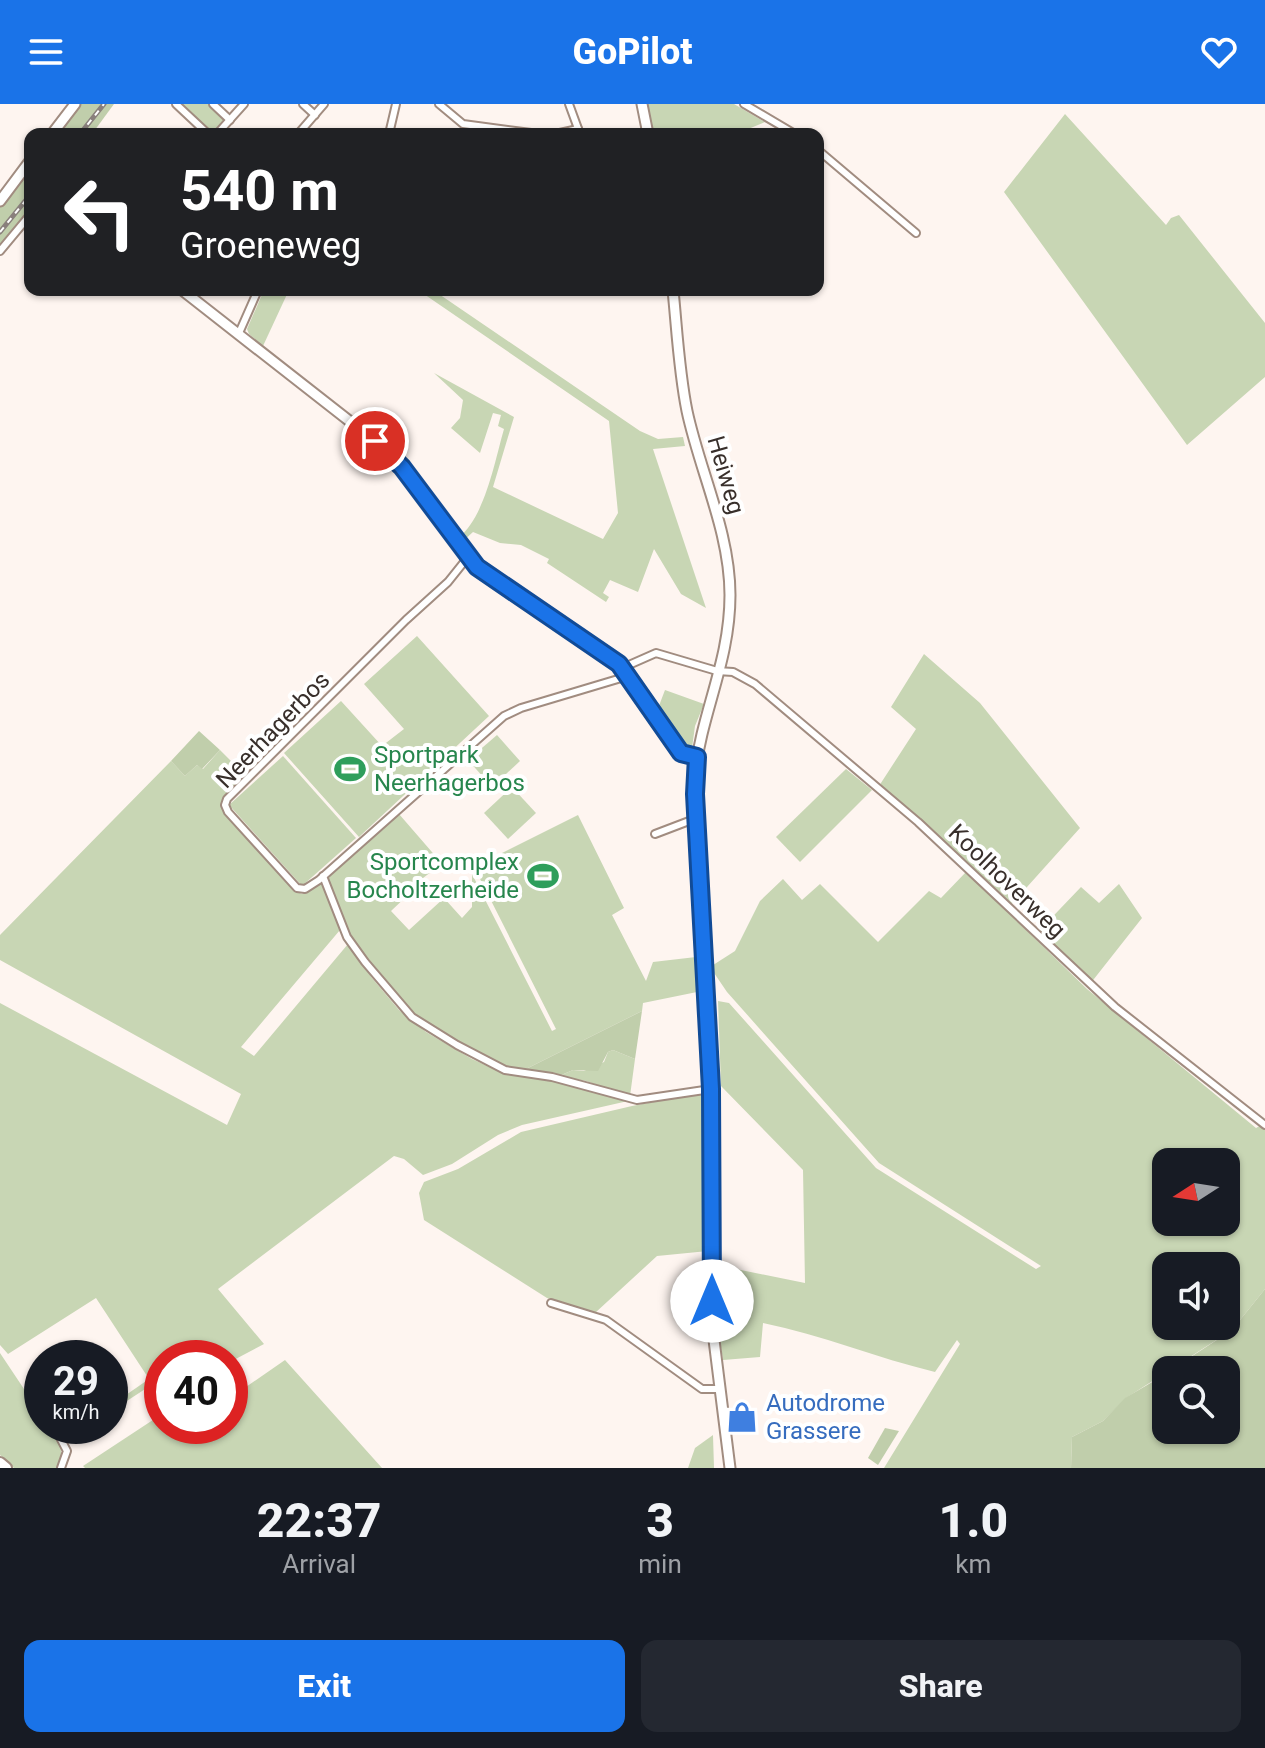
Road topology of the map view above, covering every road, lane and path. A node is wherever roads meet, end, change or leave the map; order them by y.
1 (75, 104) edge
2 (176, 104) edge
3 (213, 104) edge
4 (244, 104) edge
5 (303, 104) edge
6 (324, 104) edge
7 (396, 104) edge
8 (439, 104) edge
9 (569, 104) edge
10 (642, 104) edge
11 (744, 104) edge
12 (315, 115) junction
13 (230, 120) junction
14 (57, 128) edge
15 (202, 128) edge
16 (223, 128) edge
17 (303, 128) edge
18 (390, 128) edge
19 (493, 128) edge
20 (578, 128) edge
21 (647, 128) edge
22 (785, 128) edge
23 (824, 155) edge
24 (23, 169) edge
25 (0, 201) edge
26 (24, 222) edge
27 (916, 233) dead end
28 (0, 251) edge
29 (190, 296) edge
30 (255, 296) edge
31 (674, 296) edge
32 (239, 333) junction
33 (468, 557) junction
34 (721, 671) junction
35 (625, 672) junction
36 (697, 757) junction
37 (697, 818) junction
38 (655, 834) dead end
39 (323, 876) junction
40 (711, 1089) junction
41 (1265, 1125) edge
42 (551, 1303) dead end
43 (719, 1389) junction
44 (63, 1444) edge
45 (0, 1463) edge
46 (6, 1468) edge
47 (61, 1468) edge
48 (727, 1468) edge

1 - 14 street
2 - 15 street
3 - 13 street
4 - 13 street
5 - 12 street
6 - 12 street
7 - 18 street
8 - 19 street
9 - 20 street
10 - 21 street
11 - 22 street
12 - 17 street
13 - 16 street
23 - 27 street
24 - 25 street
26 - 28 street
29 - 32 street
30 - 32 street
31 - 34 street, Heiweg
32 - 33 street
33 - 35 street
33 - 39 street, Neerhagerbos
34 - 35 street, Koolhoverweg
34 - 36 street, Heiweg
34 - 41 street, Koolhoverweg
35 - 36 street
35 - 39 street, Koolhoverweg
36 - 37 street, Heiweg
37 - 38 street
37 - 40 street, Heiweg
39 - 40 street
40 - 43 street, Heiweg
42 - 43 street
43 - 48 street, Heiweg
44 - 47 street
45 - 46 main road

